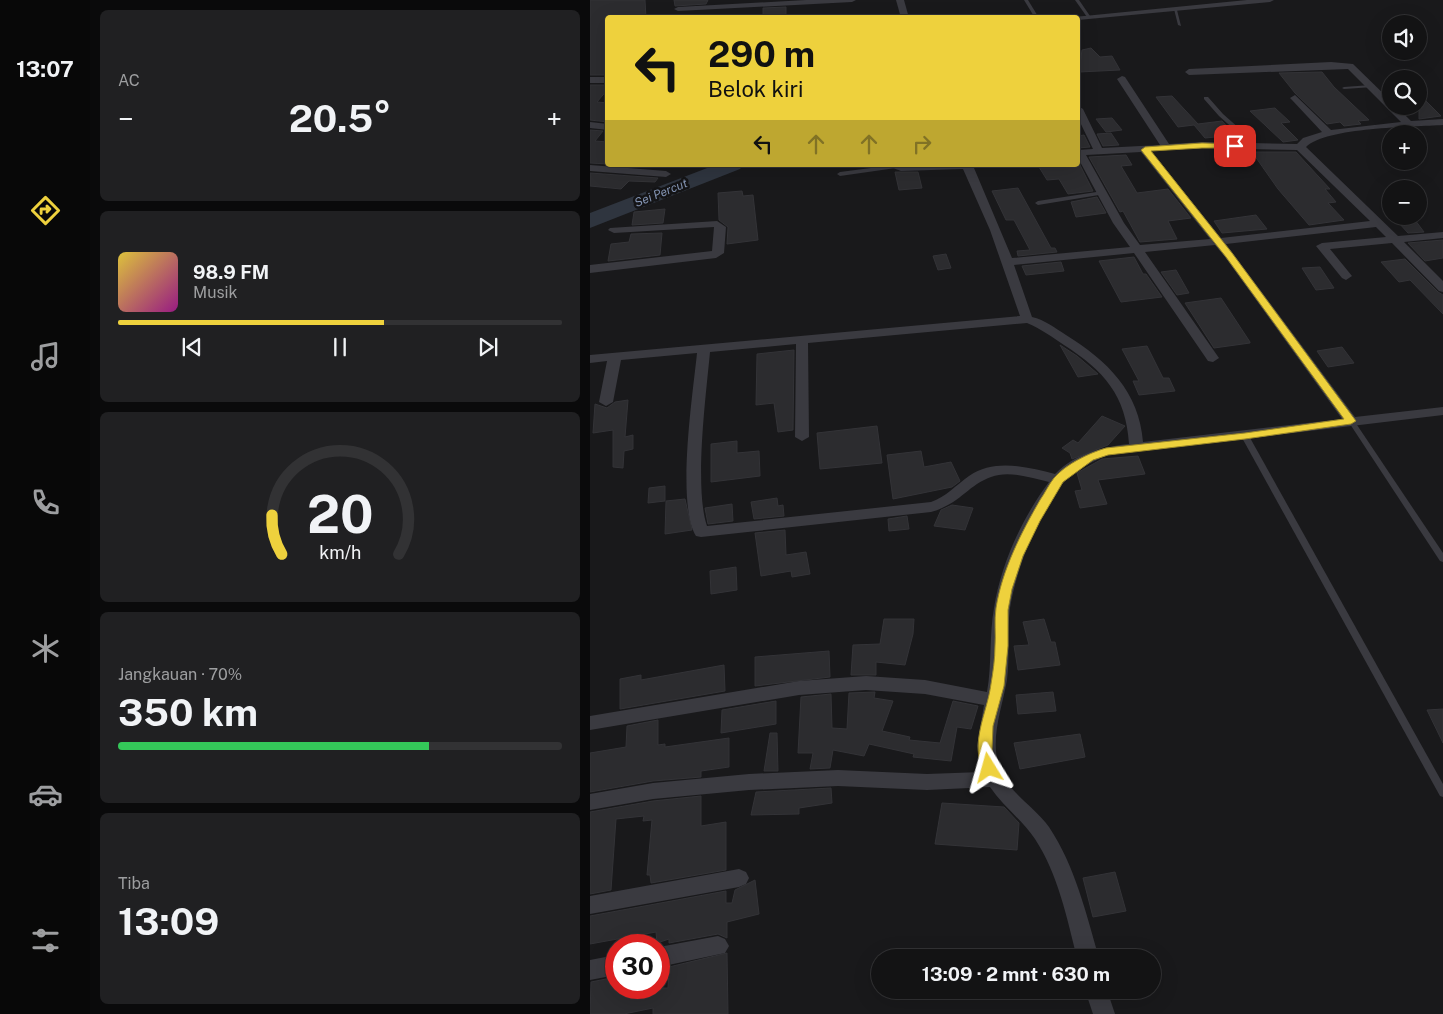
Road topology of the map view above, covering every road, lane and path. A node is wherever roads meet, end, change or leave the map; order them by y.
1 (852, 0) edge
2 (900, 0) edge
3 (1026, 0) edge
4 (1076, 0) edge
5 (1270, 0) edge
6 (678, 9) dead end
7 (1175, 10) junction
8 (904, 15) edge
9 (1034, 15) edge
10 (1088, 16) junction
11 (1080, 17) edge
12 (1180, 25) dead end
13 (1189, 72) dead end
14 (1122, 79) dead end
15 (590, 80) edge
16 (605, 80) edge
17 (1371, 86) junction
18 (1344, 88) dead end
19 (1206, 98) dead end
20 (1295, 98) dead end
21 (1080, 113) edge
22 (1443, 122) edge
23 (590, 125) edge
24 (1410, 125) joint
25 (605, 126) edge
26 (1382, 127) edge
27 (1328, 132) junction
28 (1256, 146) junction
29 (1300, 147) junction
30 (1167, 148) junction
31 (1145, 150) junction
32 (1099, 152) junction
33 (1080, 153) edge
34 (1080, 155) edge
35 (886, 167) edge
36 (972, 167) edge
37 (590, 168) edge
38 (661, 170) edge
39 (840, 174) dead end
40 (1103, 193) junction
41 (1038, 203) dead end
42 (1379, 223) junction
43 (614, 230) dead end
44 (1443, 235) edge
45 (1397, 240) junction
46 (1218, 242) junction
47 (1138, 250) junction
48 (1008, 262) junction
49 (590, 270) edge
50 (1346, 276) dead end
51 (1443, 288) edge
52 (1027, 319) junction
53 (802, 341) junction
54 (704, 349) junction
55 (615, 356) junction
56 (1212, 358) dead end
57 (590, 360) edge
58 (606, 402) dead end
59 (1443, 411) edge
60 (1351, 421) junction
61 (1245, 436) junction
62 (802, 437) dead end
63 (1136, 447) junction
64 (1058, 480) junction
65 (1443, 559) edge
66 (994, 700) junction
67 (590, 723) edge
68 (994, 779) junction
69 (1443, 793) edge
70 (590, 802) edge
71 (739, 878) dead end
72 (590, 905) edge
73 (718, 946) dead end
74 (1085, 949) edge
75 (670, 955) edge
76 (605, 967) edge
77 (590, 970) edge
78 (1099, 999) edge
79 (1104, 1014) edge

1 - 6 street
2 - 8 street
3 - 9 lane
4 - 10 lane
5 - 7 street
7 - 10 street
7 - 12 lane
10 - 11 street
13 - 17 street
14 - 30 street
15 - 16 street
17 - 18 lane
17 - 24 street
19 - 28 lane
20 - 27 street
21 - 32 street
22 - 24 street
23 - 25 street
26 - 27 street
27 - 29 street
28 - 29 street
28 - 30 street
29 - 42 street
30 - 31 street
31 - 32 street
31 - 46 street
32 - 33 street
34 - 40 street
35 - 39 lane
36 - 48 street
37 - 38 street
40 - 41 lane
40 - 47 street
42 - 45 street
42 - 46 street
43 - 49 street
44 - 45 street
45 - 50 street
45 - 51 street
46 - 47 street
46 - 60 street
47 - 48 street
47 - 56 street
48 - 52 street
52 - 53 street
52 - 63 street
53 - 54 street
53 - 62 street
54 - 55 street
54 - 64 street
55 - 57 street
55 - 58 street
59 - 60 street
60 - 61 street
60 - 65 lane
61 - 63 street
61 - 69 lane
63 - 64 street
64 - 66 street
66 - 67 street
66 - 68 street
68 - 70 street
68 - 74 street
71 - 72 street
73 - 75 street
76 - 77 street
78 - 79 street

